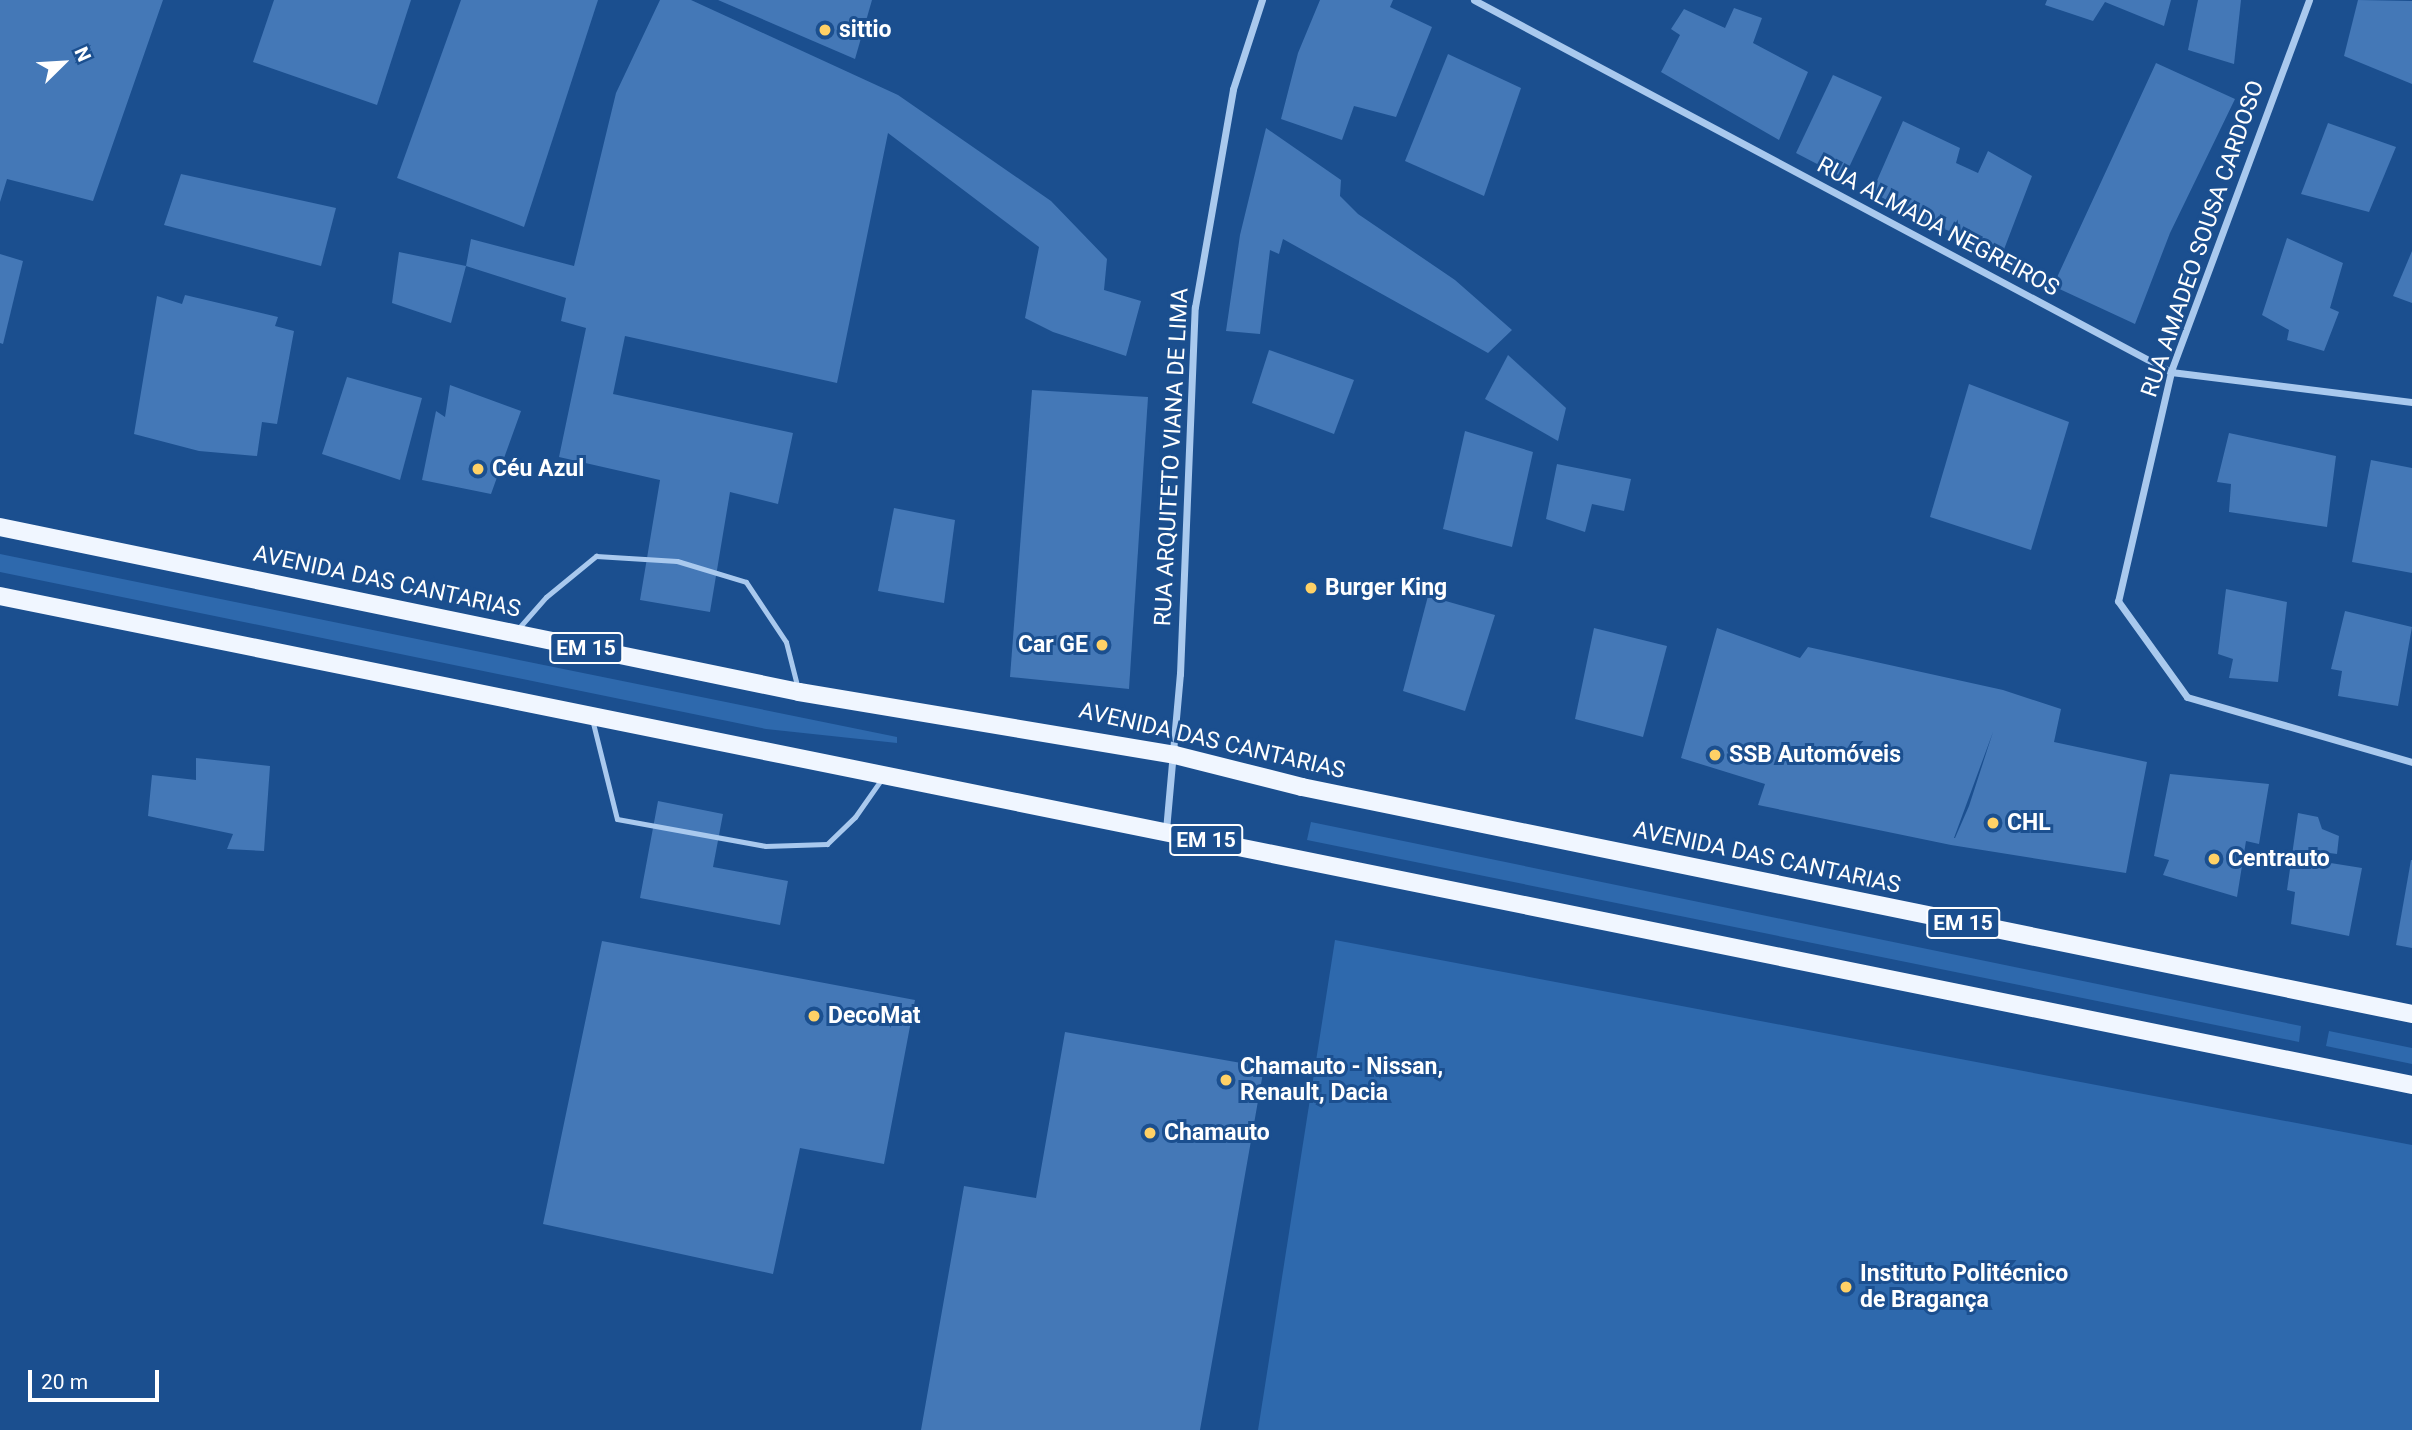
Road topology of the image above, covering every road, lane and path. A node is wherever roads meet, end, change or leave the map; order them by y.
1 (1262, 0) edge
2 (1474, 0) edge
3 (2309, 0) edge
4 (2171, 372) junction
5 (2412, 402) edge
6 (0, 527) edge
7 (0, 596) edge
8 (513, 634) junction
9 (799, 692) junction
10 (591, 716) junction
11 (1175, 755) junction
12 (2412, 762) edge
13 (885, 775) junction
14 (1166, 832) junction
15 (2412, 1014) edge
16 (2412, 1085) edge

1 - 11 street, RUA ARQUITETO VIANA DE LIMA
2 - 4 street, RUA ALMADA NEGREIROS
3 - 4 street, RUA AMADEO SOUSA CARDOSO
4 - 5 street, RUA ALMADA NEGREIROS
4 - 12 street, RUA AMADEO SOUSA CARDOSO
6 - 8 main road, AVENIDA DAS CANTARIAS / EM 15
7 - 10 main road, EM 15
8 - 9 main road, AVENIDA DAS CANTARIAS / EM 15
8 - 9 lane
9 - 11 main road, AVENIDA DAS CANTARIAS / EM 15
10 - 13 main road, EM 15
10 - 13 lane
11 - 14 street, RUA ARQUITETO VIANA DE LIMA
11 - 15 main road, AVENIDA DAS CANTARIAS / EM 15
13 - 14 main road, EM 15
14 - 16 main road, EM 15

